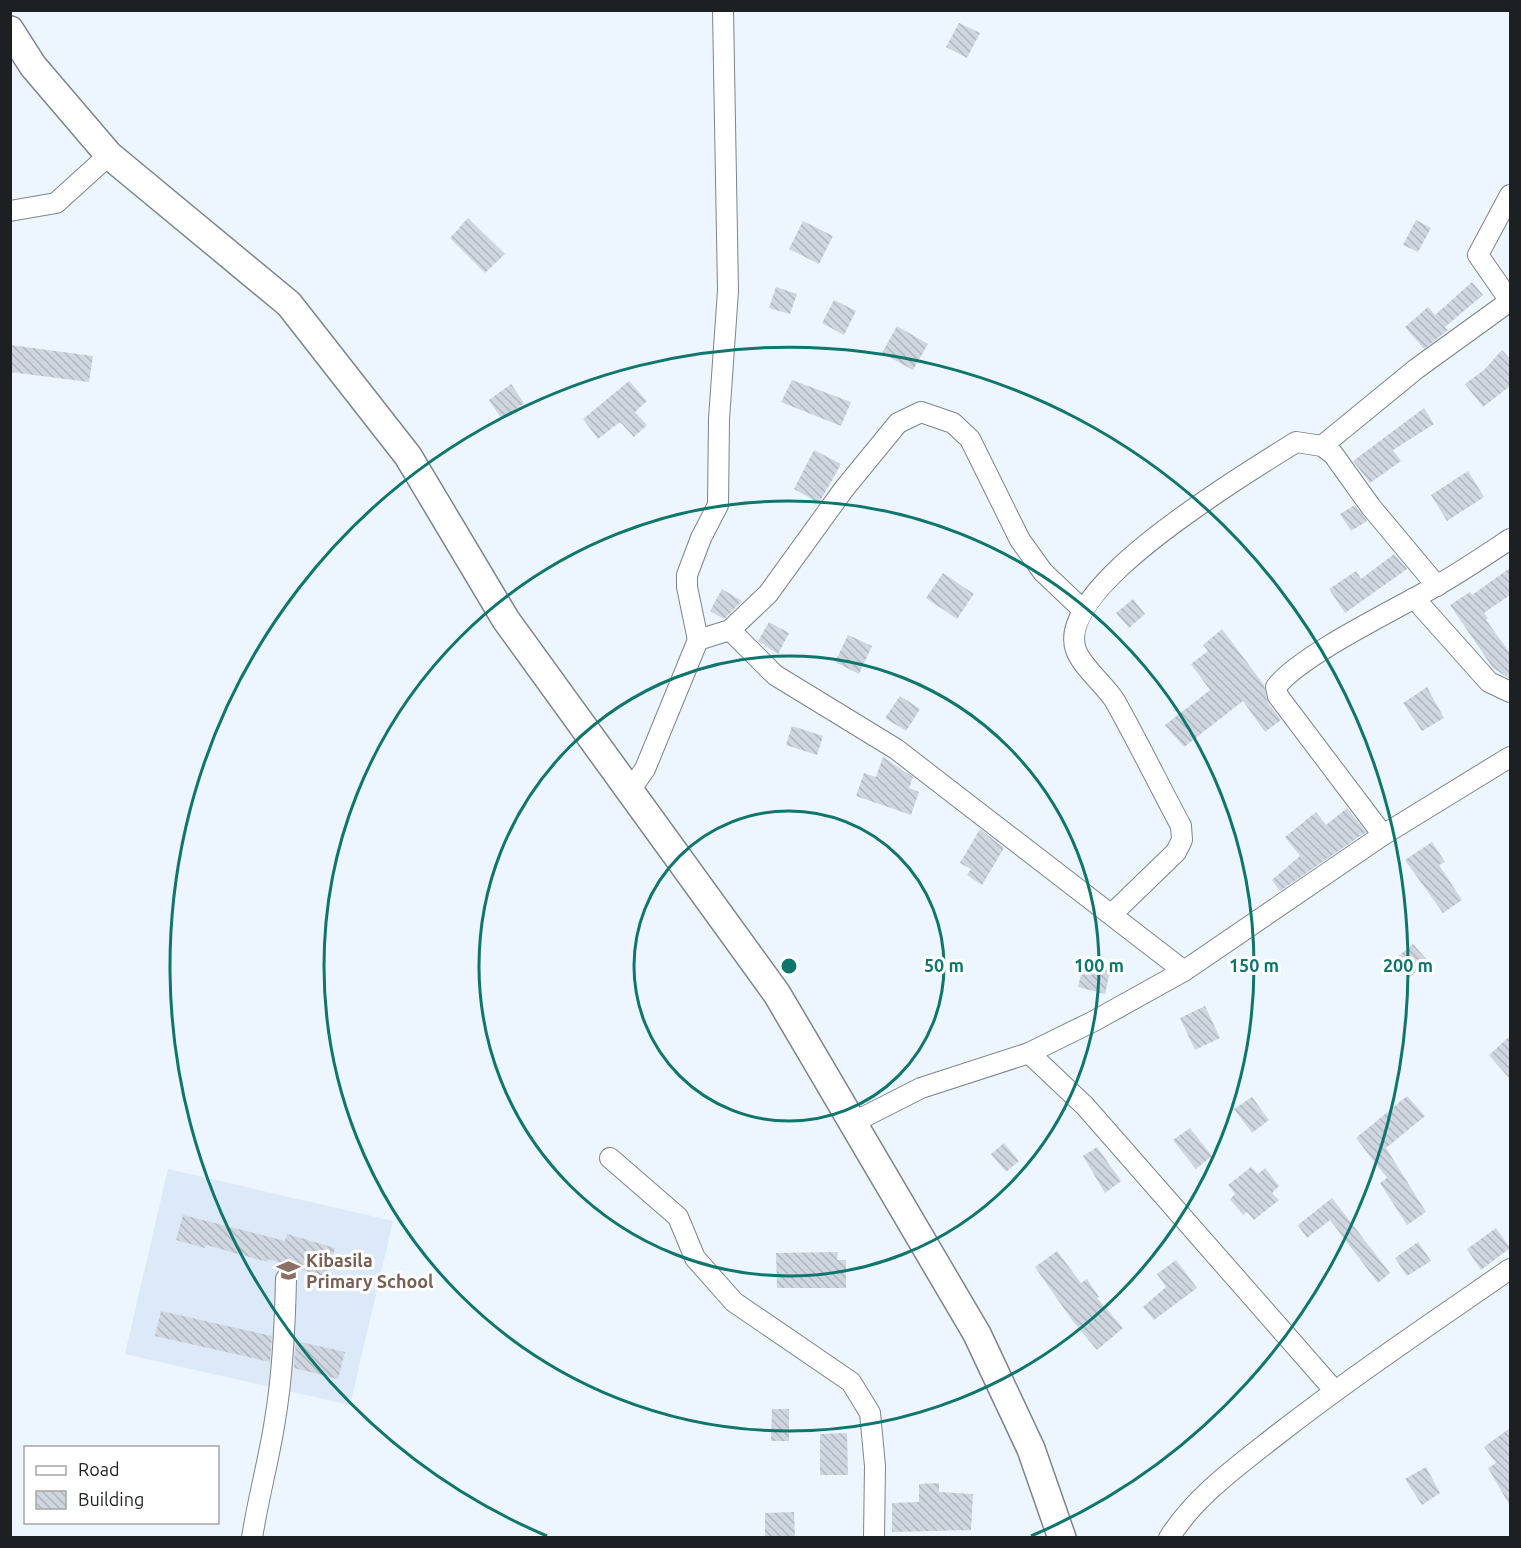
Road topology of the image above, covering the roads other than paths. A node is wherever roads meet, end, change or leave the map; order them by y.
1 (723, 10) edge
2 (10, 30) edge
3 (109, 155) junction
4 (1510, 195) edge
5 (10, 211) edge
6 (1510, 301) edge
7 (1322, 446) junction
8 (1510, 539) edge
9 (1437, 586) junction
10 (1414, 598) junction
11 (1083, 610) junction
12 (730, 630) junction
13 (698, 640) junction
14 (1510, 692) edge
15 (1510, 757) edge
16 (629, 792) junction
17 (1383, 835) junction
18 (1113, 913) junction
19 (1184, 971) junction
20 (1029, 1053) junction
21 (854, 1122) junction
22 (610, 1158) dead end
23 (1510, 1269) edge
24 (286, 1279) dead end
25 (1334, 1390) junction
26 (252, 1538) edge
27 (874, 1538) edge
28 (1062, 1538) edge
29 (1169, 1538) edge

1 - 13 street
2 - 3 main road
3 - 5 street
3 - 16 main road
4 - 6 street
6 - 7 street
7 - 9 street
7 - 11 street
8 - 9 street
9 - 10 street
10 - 14 street
10 - 17 street
11 - 12 street
11 - 18 street
12 - 13 street
12 - 18 street
13 - 16 street
15 - 17 street
16 - 21 main road
17 - 19 street
18 - 19 street
19 - 20 street
20 - 21 street
20 - 25 street
21 - 28 main road
22 - 27 street
23 - 25 street
24 - 26 street
25 - 29 street

